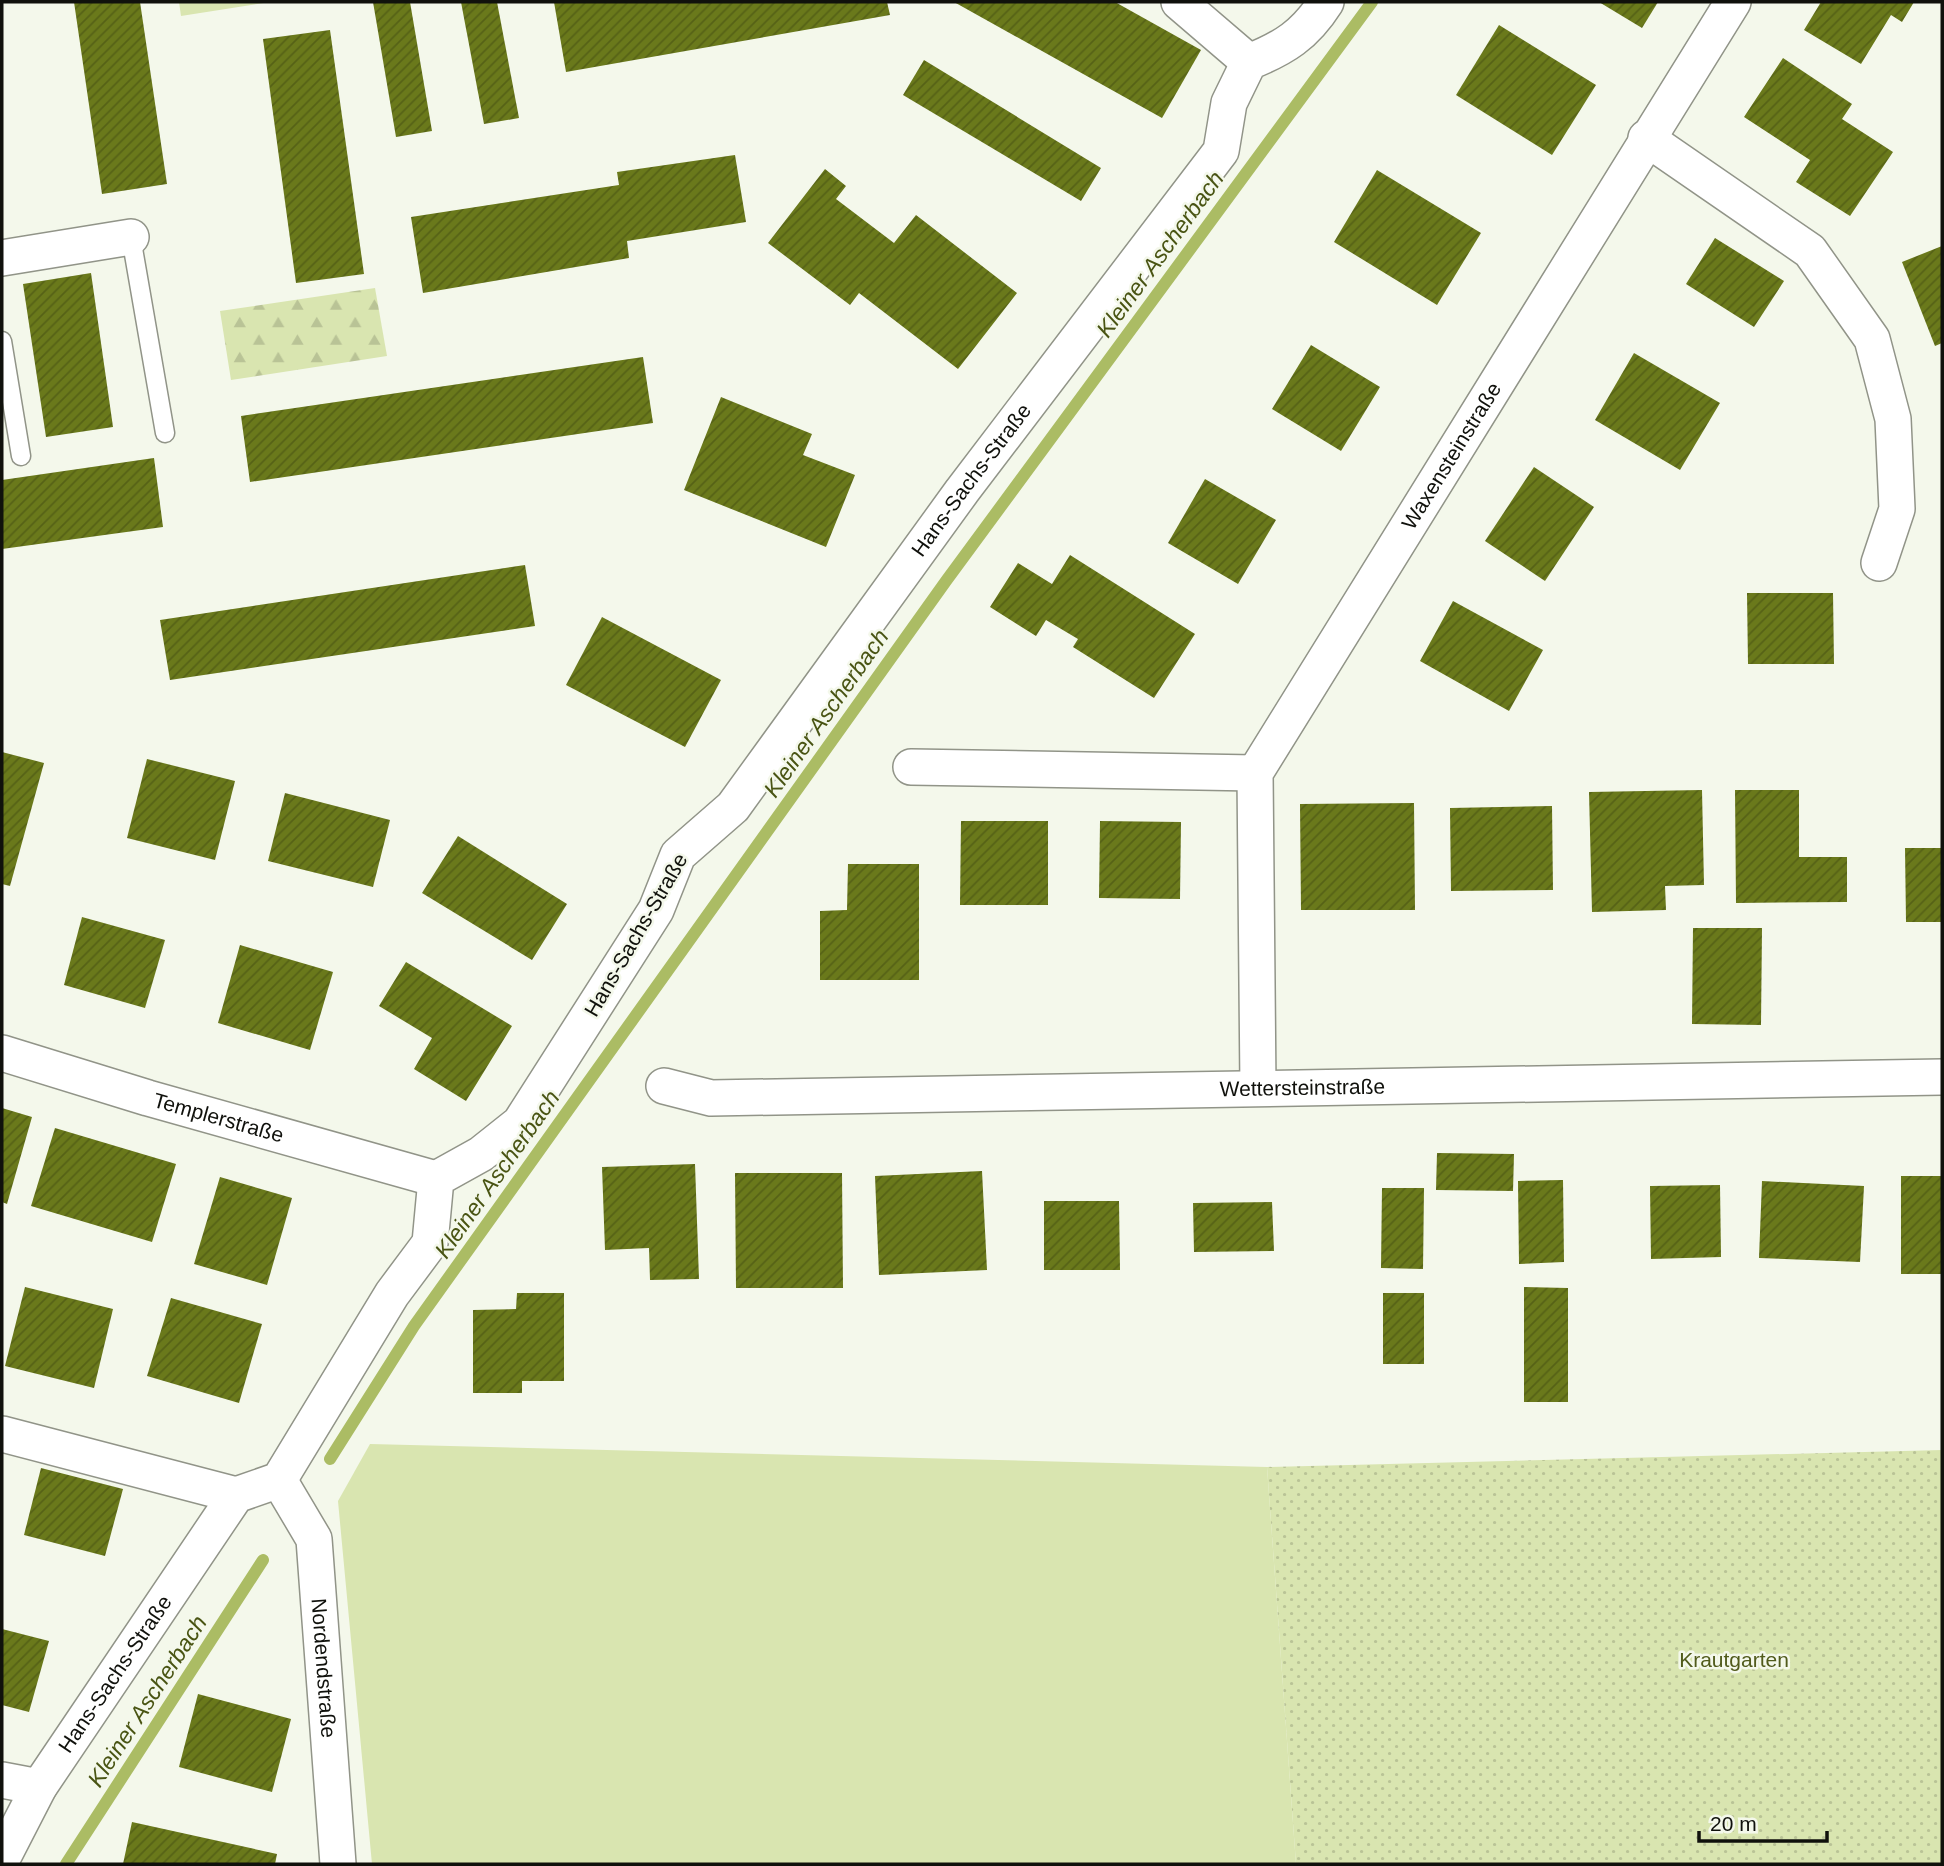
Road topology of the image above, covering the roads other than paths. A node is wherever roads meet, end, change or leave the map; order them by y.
1 (1179, 2) edge
2 (1326, 2) edge
3 (1733, 2) edge
4 (1249, 62) junction
5 (1646, 138) junction
6 (131, 237) joint
7 (2, 258) edge
8 (2, 341) edge
9 (165, 433) dead end
10 (21, 456) dead end
11 (1878, 563) dead end
12 (911, 767) dead end
13 (1255, 773) junction
14 (2, 1053) edge
15 (1942, 1077) edge
16 (664, 1086) dead end
17 (1258, 1088) junction
18 (436, 1179) junction
19 (2, 1434) edge
20 (279, 1480) junction
21 (236, 1495) junction
22 (2, 1780) edge
23 (39, 1787) junction
24 (2, 1859) edge
25 (338, 1864) edge

1 - 4 street
2 - 4 street
3 - 5 street, Waxensteinstraße
4 - 18 street, Hans-Sachs-Straße
5 - 11 street
5 - 13 street, Waxensteinstraße
6 - 7 street
6 - 9 lane
8 - 10 lane
12 - 13 street
13 - 17 street
14 - 18 street, Templerstraße
15 - 17 street, Wettersteinstraße
16 - 17 street, Wettersteinstraße
18 - 20 street
19 - 21 street
20 - 21 street
20 - 25 street, Nordendstraße
21 - 23 street, Hans-Sachs-Straße
22 - 23 street
23 - 24 street, Hans-Sachs-Straße

